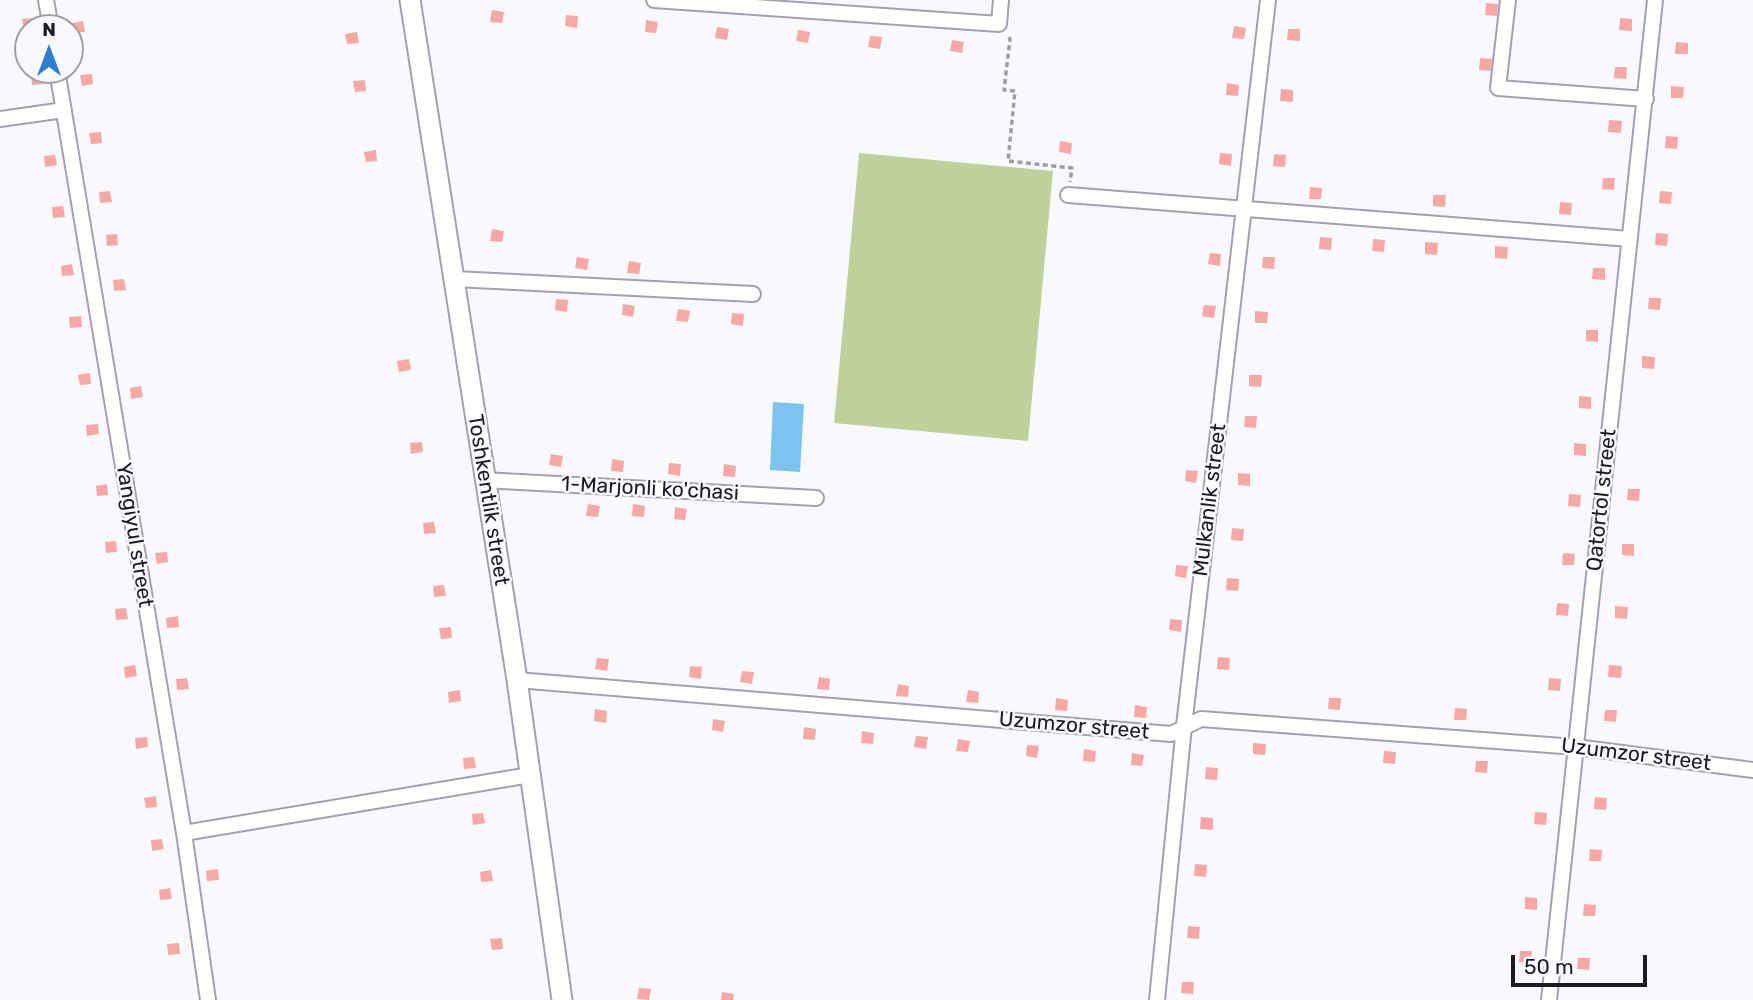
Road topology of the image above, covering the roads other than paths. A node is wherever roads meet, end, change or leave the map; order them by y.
1 (410, 0) edge
2 (654, 0) edge
3 (1001, 0) edge
4 (1268, 0) edge
5 (1508, 0) edge
6 (1655, 0) edge
7 (59, 84) edge
8 (1646, 99) junction
9 (64, 110) junction
10 (0, 119) edge
11 (1069, 195) road end
12 (1244, 210) junction
13 (1630, 239) junction
14 (455, 279) junction
15 (752, 294) dead end
16 (484, 480) junction
17 (816, 498) dead end
18 (517, 680) junction
19 (1184, 726) junction
20 (1576, 747) junction
21 (1753, 770) edge
22 (530, 775) junction
23 (184, 833) junction
24 (208, 1000) edge
25 (562, 1000) edge
26 (1157, 1000) edge
27 (1549, 1000) edge

1 - 14 main road, Toshkentlik street
2 - 3 street
4 - 12 street, Mulkanlik street
5 - 8 street
6 - 8 street, Qatortol street
7 - 9 street, Yangiyul street
8 - 13 street, Qatortol street
9 - 10 street
9 - 23 street, Yangiyul street
11 - 12 street
12 - 13 street
12 - 19 street, Mulkanlik street
13 - 20 street, Qatortol street
14 - 15 street
14 - 16 main road, Toshkentlik street
16 - 17 street, 1-Marjonli ko'chasi
16 - 18 main road, Toshkentlik street
18 - 19 street, Uzumzor street
18 - 22 main road, Toshkentlik street
19 - 20 street, Uzumzor street
19 - 26 street, Mulkanlik street
20 - 21 street, Uzumzor street
20 - 27 street, Qatortol street
22 - 23 street
22 - 25 main road, Toshkentlik street
23 - 24 street, Yangiyul street

